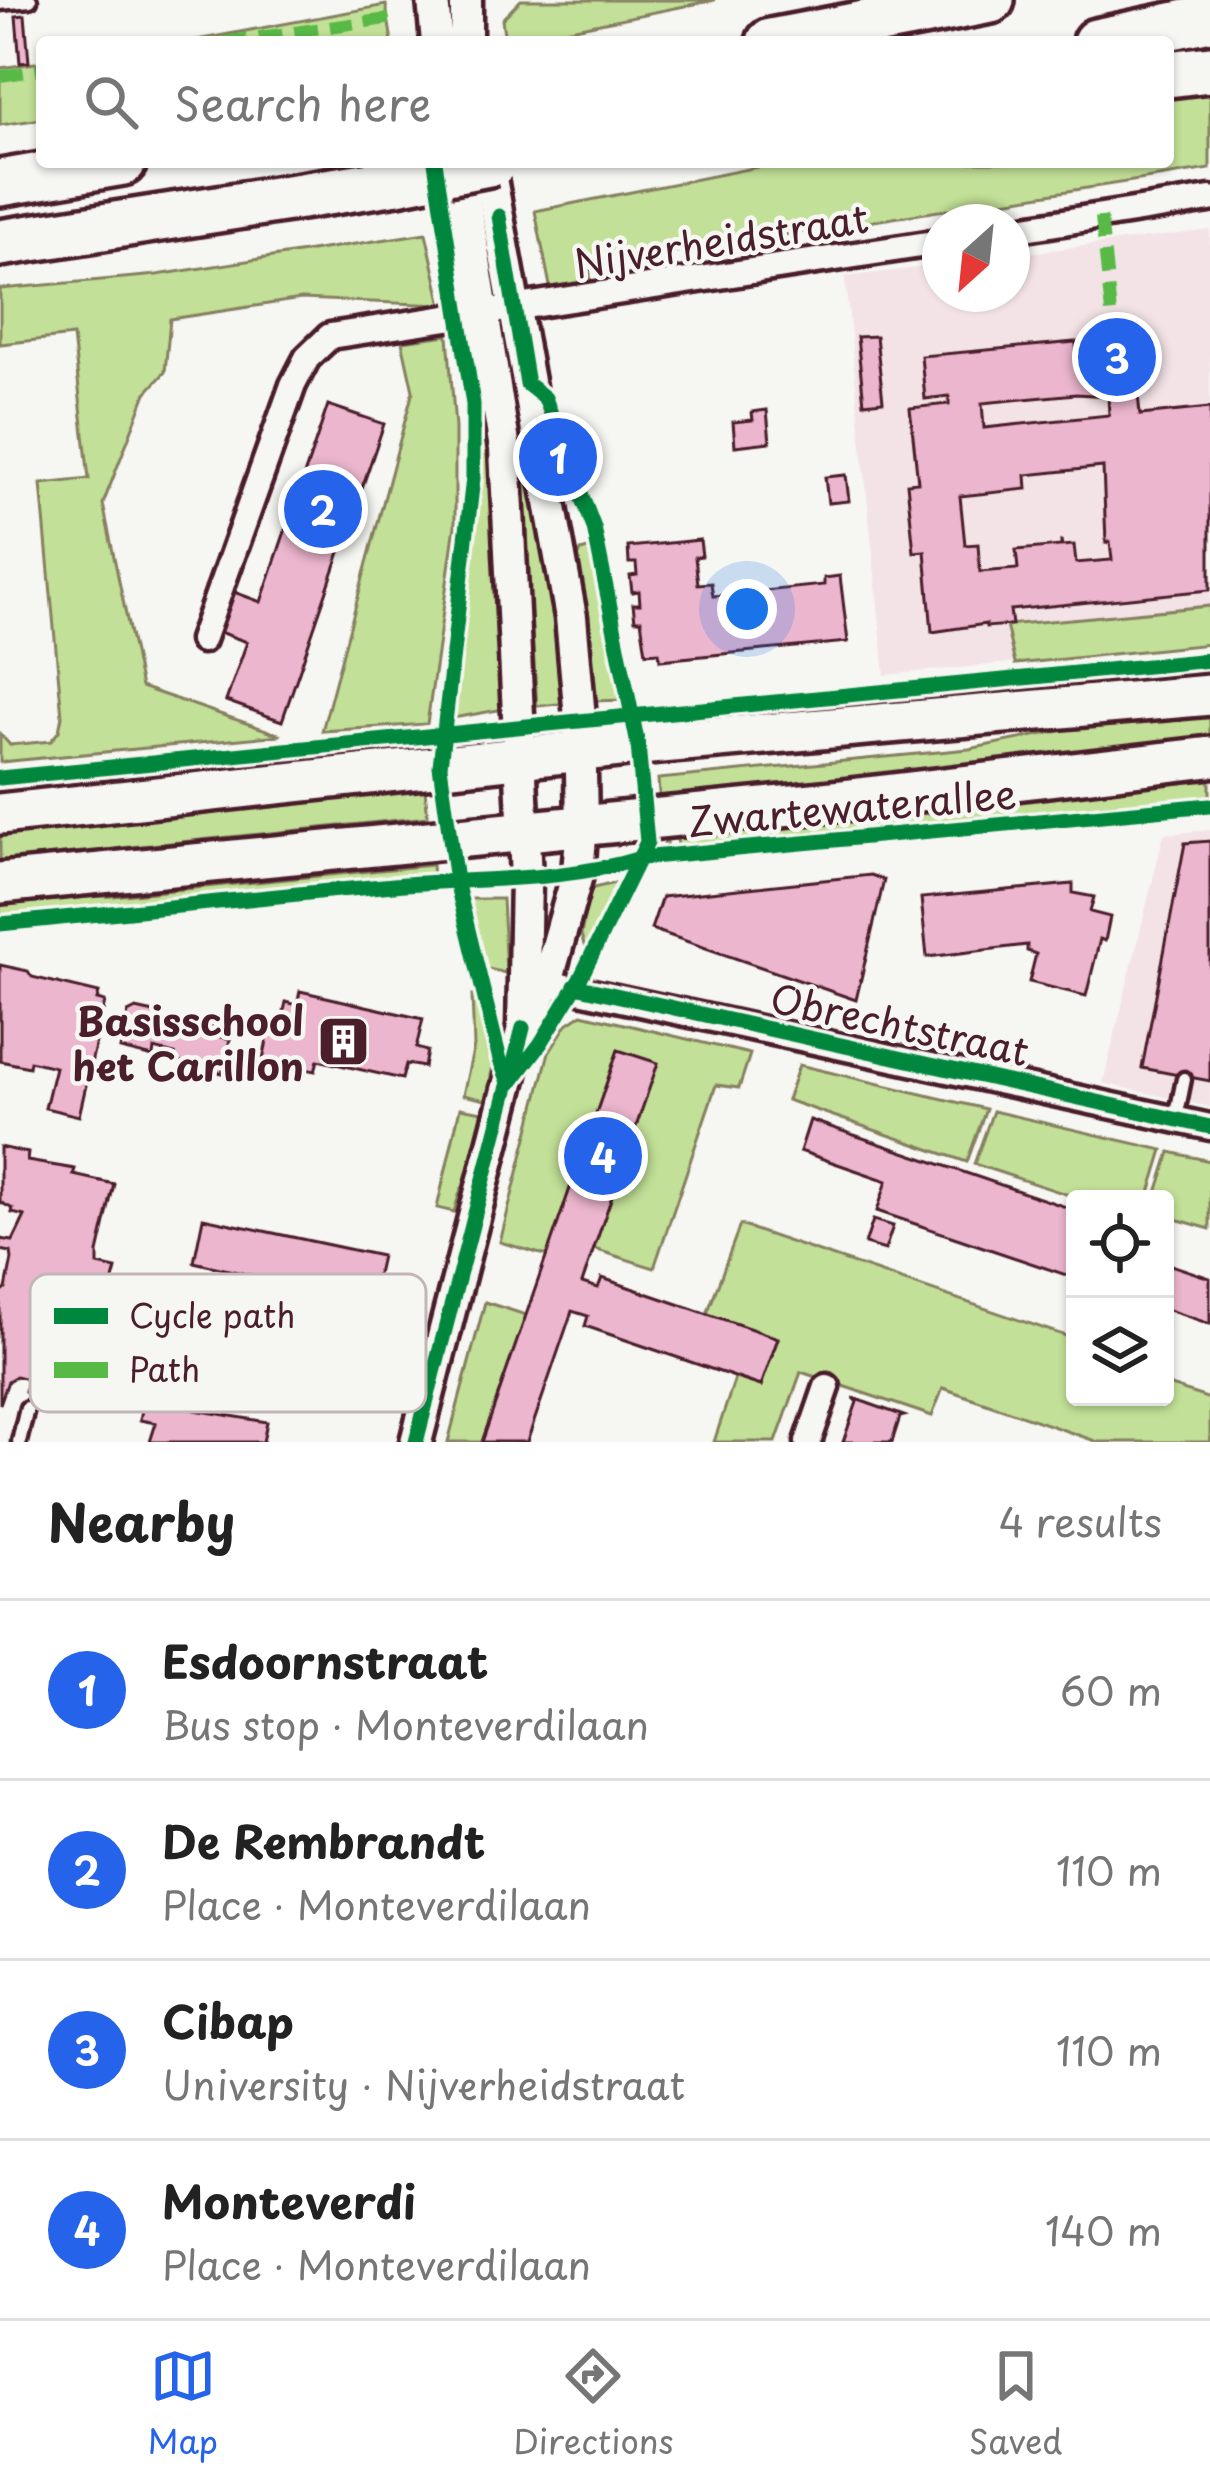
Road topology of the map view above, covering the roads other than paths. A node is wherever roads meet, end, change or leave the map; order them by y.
1 (30, 0) edge
2 (434, 0) edge
3 (466, 0) edge
4 (872, 0) edge
5 (991, 0) edge
6 (0, 3) edge
7 (1210, 19) edge
8 (437, 36) edge
9 (466, 36) edge
10 (754, 36) edge
11 (802, 36) edge
12 (1126, 36) edge
13 (1210, 69) edge
14 (1174, 73) edge
15 (85, 168) edge
16 (461, 168) edge
17 (461, 168) edge
18 (491, 168) edge
19 (0, 182) edge
20 (1210, 199) edge
21 (1030, 227) edge
22 (0, 244) edge
23 (922, 245) edge
24 (499, 309) junction
25 (202, 640) dead end
26 (1210, 695) edge
27 (580, 753) junction
28 (1210, 757) edge
29 (520, 758) junction
30 (0, 814) edge
31 (582, 826) junction
32 (522, 831) junction
33 (0, 883) edge
34 (534, 980) junction
35 (1184, 1079) dead end
36 (1176, 1118) junction
37 (1210, 1127) edge
38 (827, 1387) dead end
39 (426, 1403) edge
40 (27, 1408) dead end
41 (424, 1412) edge
42 (20, 1442) edge
43 (416, 1442) edge
44 (808, 1442) edge

1 - 6 lane
2 - 8 street
3 - 9 street
4 - 10 highway
5 - 11 highway
7 - 12 highway
13 - 14 highway
15 - 19 highway
16 - 24 street
17 - 22 highway, bridge
18 - 24 street
20 - 21 street
23 - 24 street, Nijverheidstraat
24 - 25 street, Nijverheidstraat
24 - 27 street
24 - 29 street
26 - 27 main road, Zwartewaterallee
27 - 29 main road, Zwartewaterallee
27 - 31 street
28 - 31 main road, Zwartewaterallee
29 - 30 main road, Zwartewaterallee
29 - 32 street
31 - 32 main road, Zwartewaterallee
31 - 34 street
32 - 33 main road, Zwartewaterallee
32 - 34 street
34 - 36 street, Obrechtstraat
34 - 39 street
35 - 36 lane
36 - 37 street, Obrechtstraat
38 - 44 street
40 - 42 lane
41 - 43 street

